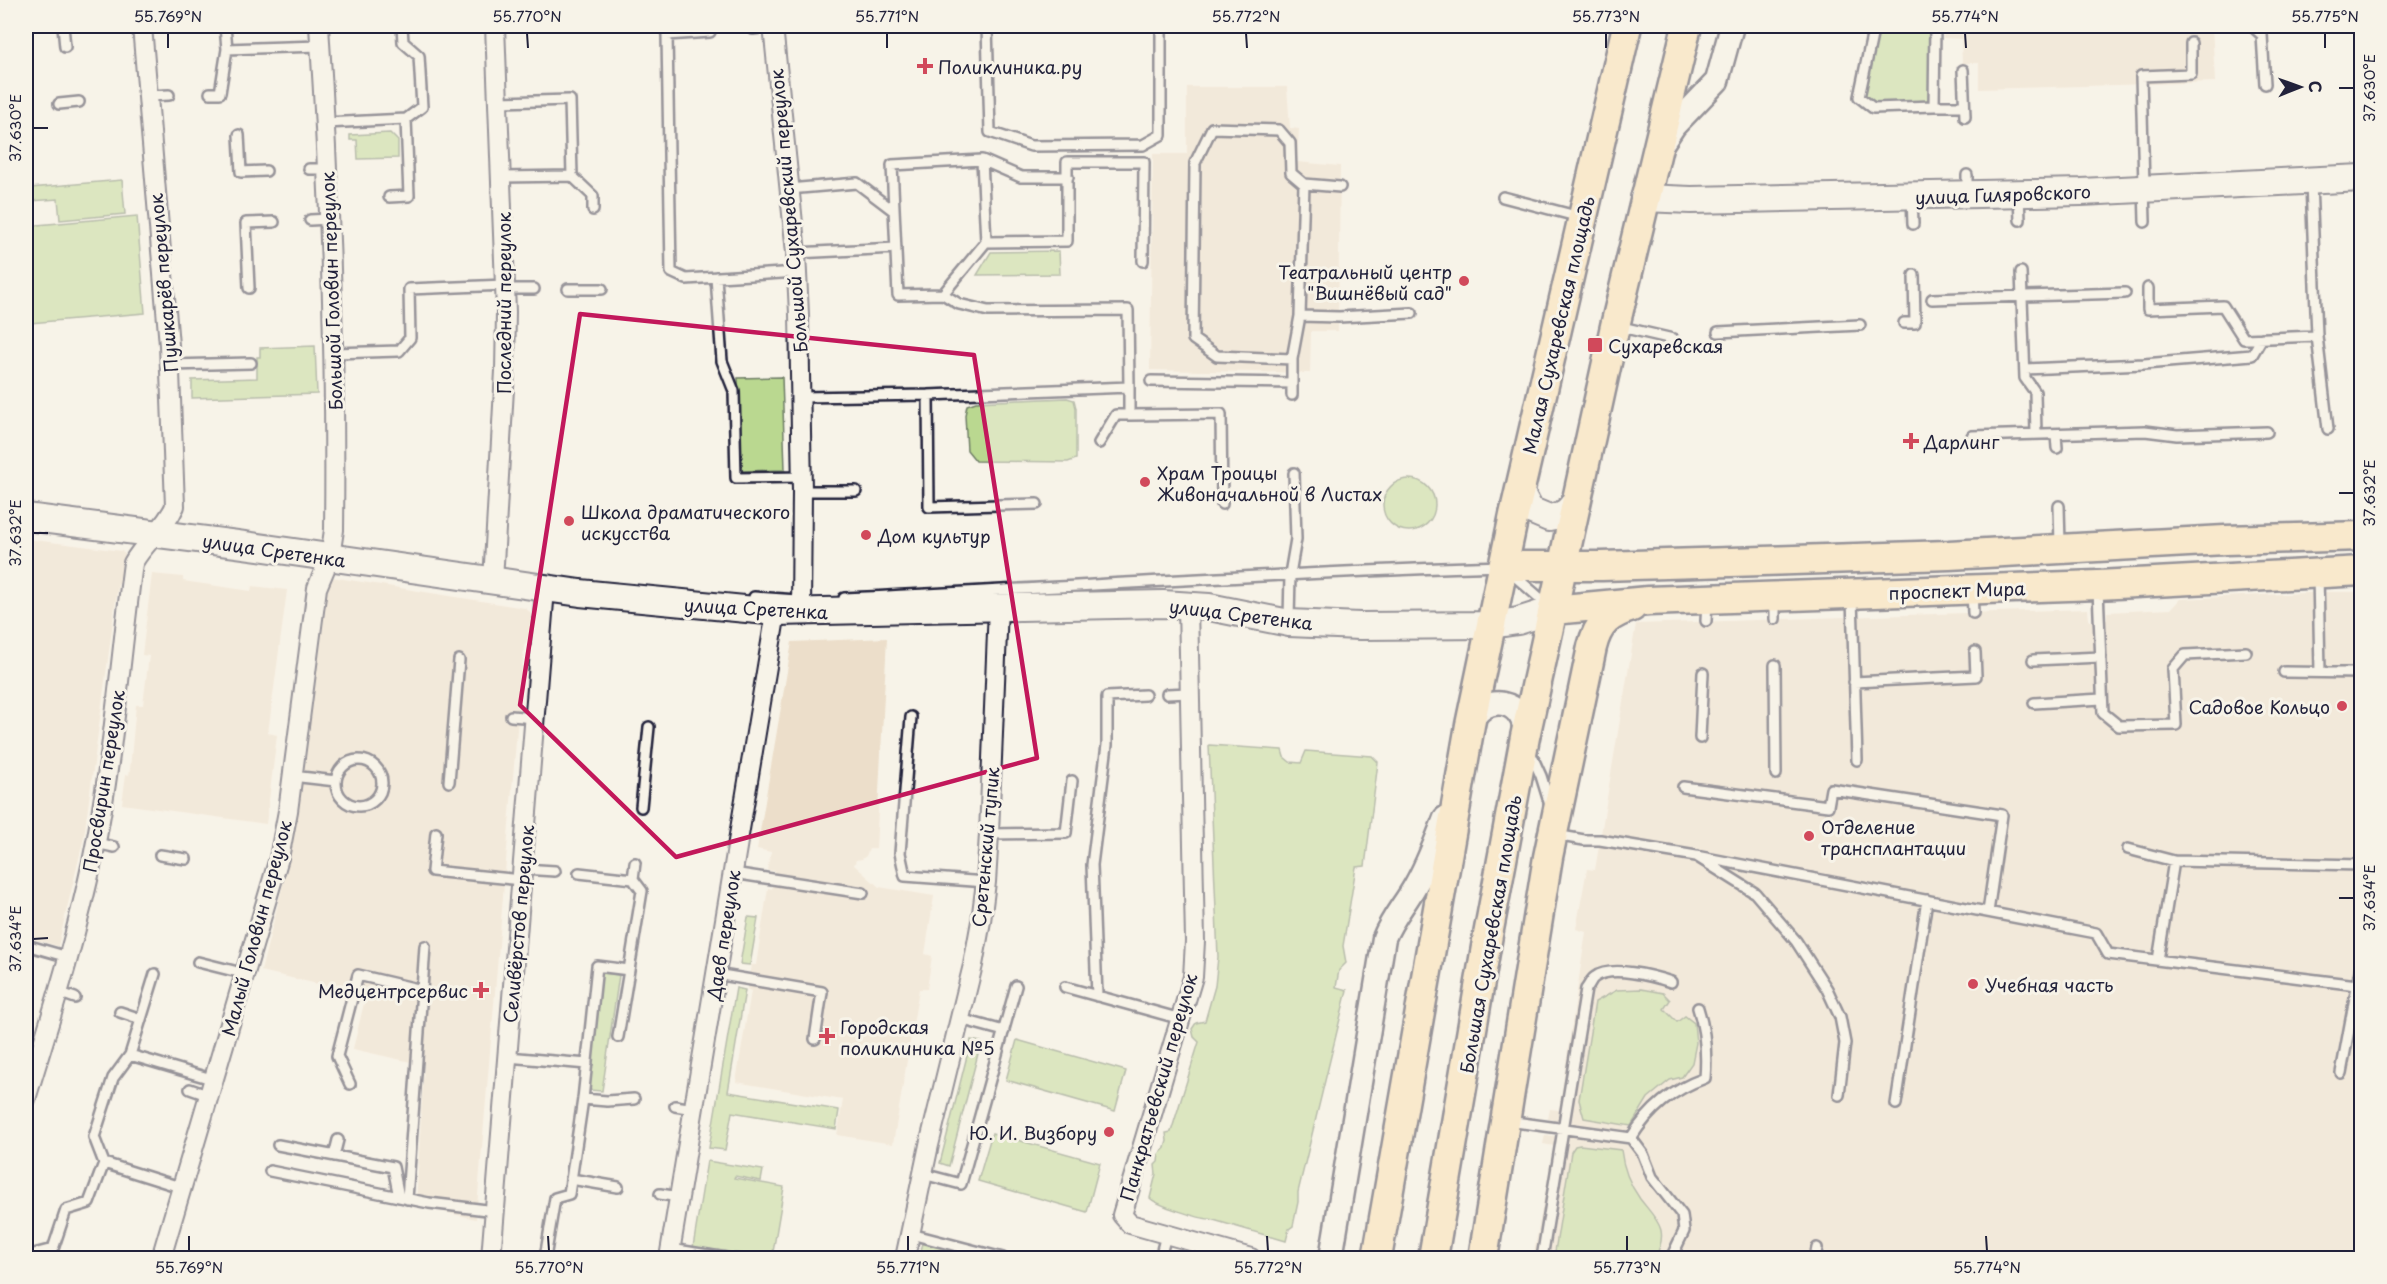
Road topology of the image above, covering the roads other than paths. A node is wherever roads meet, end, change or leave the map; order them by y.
1 (63, 26) edge
2 (142, 26) edge
3 (225, 26) edge
4 (319, 26) edge
5 (402, 26) edge
6 (495, 26) edge
7 (773, 26) edge
8 (987, 26) edge
9 (1161, 26) edge
10 (1627, 26) edge
11 (1687, 26) edge
12 (1732, 26) edge
13 (1874, 26) edge
14 (1935, 26) edge
15 (2252, 26) edge
16 (753, 29) dead end
17 (710, 32) dead end
18 (2191, 43) dead end
19 (320, 46) junction
20 (65, 48) dead end
21 (227, 49) junction
22 (1964, 70) dead end
23 (2265, 84) dead end
24 (210, 93) dead end
25 (170, 95) dead end
26 (148, 96) junction
27 (79, 102) dead end
28 (500, 102) junction
29 (58, 104) dead end
30 (1964, 105) junction
31 (1934, 106) junction
32 (1965, 117) dead end
33 (406, 119) junction
34 (325, 123) junction
35 (239, 135) dead end
36 (1656, 156) junction
37 (982, 160) junction
38 (266, 171) dead end
39 (572, 176) junction
40 (502, 177) junction
41 (1068, 177) junction
42 (2361, 178) edge
43 (2310, 181) junction
44 (1304, 184) junction
45 (1340, 187) dead end
46 (789, 189) junction
47 (2144, 189) junction
48 (2019, 194) junction
49 (1912, 196) junction
50 (389, 197) dead end
51 (1503, 197) dead end
52 (1644, 198) junction
53 (593, 210) dead end
54 (894, 211) junction
55 (1582, 217) junction
56 (330, 219) junction
57 (310, 220) dead end
58 (2020, 220) dead end
59 (274, 222) dead end
60 (2145, 222) dead end
61 (1913, 224) dead end
62 (986, 242) junction
63 (896, 248) junction
64 (795, 253) junction
65 (1143, 261) dead end
66 (797, 272) junction
67 (2021, 272) dead end
68 (1914, 275) dead end
69 (717, 277) junction
70 (505, 287) junction
71 (249, 288) dead end
72 (2148, 288) dead end
73 (534, 289) dead end
74 (568, 289) dead end
75 (602, 289) dead end
76 (2125, 293) dead end
77 (943, 294) junction
78 (2022, 296) junction
79 (1932, 299) dead end
80 (1412, 313) dead end
81 (1300, 316) junction
82 (1904, 323) dead end
83 (1860, 325) dead end
84 (1615, 326) junction
85 (1718, 332) dead end
86 (2317, 336) junction
87 (2262, 338) junction
88 (1673, 339) dead end
89 (334, 353) junction
90 (1292, 359) junction
91 (251, 363) dead end
92 (170, 365) junction
93 (2025, 369) junction
94 (1151, 381) dead end
95 (1292, 382) junction
96 (1129, 387) junction
97 (928, 395) junction
98 (1292, 395) dead end
99 (801, 397) junction
100 (1129, 415) junction
101 (2328, 429) dead end
102 (2267, 432) dead end
103 (2036, 434) junction
104 (2056, 434) junction
105 (1972, 436) dead end
106 (1099, 443) dead end
107 (2057, 448) dead end
108 (1294, 473) dead end
109 (1522, 483) junction
110 (802, 484) junction
111 (856, 491) dead end
112 (1578, 495) junction
113 (1037, 504) dead end
114 (1222, 504) dead end
115 (2059, 506) dead end
116 (26, 518) edge
117 (156, 534) junction
118 (2361, 536) edge
119 (2060, 548) junction
120 (330, 557) junction
121 (1503, 566) junction
122 (1562, 566) junction
123 (2361, 571) edge
124 (2318, 573) junction
125 (496, 574) junction
126 (1290, 574) junction
127 (600, 584) dead end
128 (2098, 585) junction
129 (545, 589) junction
130 (1851, 593) junction
131 (705, 595) dead end
132 (741, 597) dead end
133 (837, 598) dead end
134 (1648, 601) junction
135 (1188, 605) junction
136 (797, 606) junction
137 (998, 608) junction
138 (1553, 610) junction
139 (1289, 623) junction
140 (1491, 625) junction
141 (1975, 652) dead end
142 (2246, 652) dead end
143 (2101, 657) junction
144 (459, 660) dead end
145 (2033, 660) dead end
146 (1775, 665) dead end
147 (2284, 672) dead end
148 (2320, 672) junction
149 (1703, 673) dead end
150 (2361, 673) edge
151 (1854, 682) junction
152 (1189, 693) junction
153 (1167, 694) dead end
154 (1145, 695) dead end
155 (2102, 699) junction
156 (2034, 703) dead end
157 (455, 711) junction
158 (466, 712) dead end
159 (511, 716) dead end
160 (911, 717) dead end
161 (535, 718) junction
162 (1470, 725) junction
163 (649, 727) dead end
164 (1526, 737) junction
165 (1700, 738) dead end
166 (1857, 760) dead end
167 (1776, 774) dead end
168 (292, 776) junction
169 (336, 781) junction
170 (1072, 781) dead end
171 (449, 782) dead end
172 (1458, 783) junction
173 (1683, 787) dead end
174 (641, 807) dead end
175 (436, 833) dead end
176 (989, 834) junction
177 (1553, 835) junction
178 (96, 843) junction
179 (114, 847) dead end
180 (2128, 849) dead end
181 (160, 855) dead end
182 (1696, 856) junction
183 (186, 859) dead end
184 (2174, 861) junction
185 (635, 863) dead end
186 (2361, 865) edge
187 (555, 871) dead end
188 (579, 873) dead end
189 (733, 873) junction
190 (522, 874) junction
191 (633, 879) junction
192 (986, 882) junction
193 (864, 893) dead end
194 (1927, 900) junction
195 (1988, 912) junction
196 (26, 945) edge
197 (425, 946) dead end
198 (68, 957) junction
199 (2158, 960) junction
200 (2361, 960) edge
201 (198, 962) dead end
202 (629, 970) junction
203 (155, 974) dead end
204 (246, 974) junction
205 (716, 974) junction
206 (1671, 982) dead end
207 (2357, 985) junction
208 (1016, 986) dead end
209 (1065, 987) dead end
210 (422, 990) junction
211 (1097, 996) junction
212 (1698, 1008) dead end
213 (120, 1012) dead end
214 (141, 1019) junction
215 (960, 1019) junction
216 (1181, 1019) junction
217 (1004, 1031) junction
218 (618, 1037) dead end
219 (815, 1039) dead end
220 (130, 1055) junction
221 (508, 1057) junction
222 (587, 1064) junction
223 (2341, 1073) dead end
224 (350, 1084) dead end
225 (212, 1088) junction
226 (190, 1089) dead end
227 (27, 1091) edge
228 (1839, 1095) dead end
229 (584, 1099) junction
230 (634, 1099) dead end
231 (1896, 1104) dead end
232 (675, 1106) dead end
233 (694, 1109) junction
234 (1505, 1121) junction
235 (1564, 1130) junction
236 (1631, 1138) junction
237 (338, 1140) dead end
238 (278, 1145) dead end
239 (334, 1156) junction
240 (104, 1163) junction
241 (270, 1171) dead end
242 (923, 1173) junction
243 (571, 1179) junction
244 (618, 1187) dead end
245 (183, 1188) junction
246 (660, 1194) dead end
247 (679, 1197) junction
248 (403, 1198) junction
249 (495, 1211) junction
250 (911, 1233) junction
251 (1166, 1235) junction
252 (670, 1254) edge
253 (26, 1256) edge
254 (161, 1258) edge
255 (491, 1258) edge
256 (545, 1258) edge
257 (726, 1258) edge
258 (905, 1258) edge
259 (1003, 1258) edge
260 (1160, 1258) edge
261 (1251, 1258) edge
262 (1331, 1258) edge
263 (1377, 1258) edge
264 (1433, 1258) edge
265 (1483, 1258) edge
266 (1542, 1258) edge
267 (1671, 1258) edge

1 - 20 lane
2 - 26 street, Пушкарёв переулок
3 - 21 lane
4 - 19 street, Большой Головин переулок
5 - 33 lane
6 - 28 street, Последний переулок
7 - 16 lane
7 - 46 street, Большой Сухаревский переулок
8 - 9 lane
10 - 55 main road, Малая Сухаревская площадь
11 - 36 main road
12 - 36 street
13 - 31 lane
14 - 31 lane
15 - 23 lane
17 - 69 lane
18 - 47 lane
19 - 21 lane
19 - 34 street, Большой Головин переулок
21 - 24 lane
22 - 30 lane
25 - 26 lane
26 - 92 street, Пушкарёв переулок
27 - 29 lane
28 - 39 lane
28 - 40 street, Последний переулок
30 - 31 lane
30 - 32 lane
33 - 34 lane
33 - 50 lane
34 - 56 street, Большой Головин переулок
35 - 38 lane
36 - 52 main road
37 - 41 lane
37 - 54 lane
37 - 62 lane
39 - 40 lane
39 - 53 lane
40 - 70 street, Последний переулок
41 - 62 lane
41 - 65 lane
42 - 43 main road, улица Гиляровского
43 - 47 main road, улица Гиляровского
43 - 86 lane
44 - 45 lane
44 - 81 lane
44 - 90 lane
46 - 54 lane
46 - 64 street, Большой Сухаревский переулок
47 - 48 main road, улица Гиляровского
47 - 60 lane
48 - 49 main road, улица Гиляровского
48 - 58 lane
49 - 52 main road, улица Гиляровского
49 - 61 lane
51 - 55 lane
52 - 84 main road
54 - 63 lane
55 - 109 main road, Малая Сухаревская площадь
56 - 57 lane
56 - 89 street, Большой Головин переулок
59 - 71 lane
62 - 77 lane
63 - 64 lane
63 - 77 lane
64 - 66 street, Большой Сухаревский переулок
66 - 69 lane
66 - 99 street, Большой Сухаревский переулок
67 - 78 lane
68 - 82 lane
69 - 110 lane
70 - 73 lane
70 - 89 lane
70 - 125 street, Последний переулок
72 - 87 lane
74 - 75 lane
76 - 78 lane
77 - 96 lane
78 - 79 lane
78 - 93 lane
80 - 81 lane
81 - 90 lane
83 - 85 lane
84 - 88 lane
84 - 112 main road
86 - 87 lane
86 - 101 lane
87 - 93 lane
89 - 120 street, Большой Головин переулок
90 - 95 lane
91 - 92 lane
92 - 117 street, Пушкарёв переулок
93 - 103 lane
94 - 95 lane
95 - 98 lane
96 - 97 lane
96 - 100 lane
97 - 99 lane
97 - 113 lane
99 - 110 street, Большой Сухаревский переулок
100 - 106 lane
100 - 114 lane
102 - 104 lane
103 - 104 lane
103 - 105 lane
104 - 107 lane
108 - 126 lane
109 - 112 main road
109 - 121 main road, Малая Сухаревская площадь
110 - 111 lane
110 - 136 street, Большой Сухаревский переулок
112 - 122 main road
115 - 119 lane
116 - 117 main road, улица Сретенка
117 - 120 main road, улица Сретенка
117 - 178 street, Просвирин переулок
118 - 119 main road, проспект Мира
119 - 122 main road, проспект Мира
120 - 125 main road, улица Сретенка
120 - 168 street, Малый Головин переулок
121 - 122 main road, проспект Мира
121 - 126 lane
121 - 138 lane
121 - 140 main road, Малая Сухаревская площадь
122 - 138 main road
123 - 124 main road, проспект Мира
124 - 128 main road, проспект Мира
124 - 148 lane
125 - 129 main road, улица Сретенка
126 - 133 lane
126 - 139 lane
127 - 131 lane
128 - 130 main road, проспект Мира
128 - 143 lane
129 - 136 main road, улица Сретенка
129 - 161 street, Селивёрстов переулок
130 - 134 main road, проспект Мира
130 - 151 lane
132 - 136 lane
134 - 138 main road, проспект Мира
134 - 177 main road
135 - 137 main road, улица Сретенка
135 - 139 main road, улица Сретенка
135 - 152 street, Панкратьевский переулок
136 - 137 main road, улица Сретенка
136 - 189 street, Даев переулок
137 - 176 street, Сретенский тупик
138 - 140 main road, улица Сретенка
138 - 164 main road, Большая Сухаревская площадь
139 - 140 main road, улица Сретенка
140 - 162 main road
141 - 151 lane
142 - 155 lane
143 - 145 lane
143 - 155 lane
144 - 157 lane
146 - 167 lane
147 - 148 lane
148 - 150 lane
149 - 165 lane
151 - 166 lane
152 - 153 lane
152 - 216 street, Панкратьевский переулок
154 - 211 lane
155 - 156 lane
157 - 158 lane
157 - 171 lane
159 - 161 lane
160 - 192 lane
161 - 190 street, Селивёрстов переулок
162 - 164 street
162 - 172 main road
163 - 174 lane
164 - 177 lane
164 - 264 main road, Большая Сухаревская площадь
168 - 169 lane
168 - 204 street, Малый Головин переулок
169 - 169 lane
170 - 176 lane
172 - 262 street
172 - 263 main road
173 - 195 lane
175 - 190 lane
176 - 192 street, Сретенский тупик
177 - 182 lane
177 - 234 main road
178 - 179 lane
178 - 198 street, Просвирин переулок
180 - 184 lane
181 - 183 lane
182 - 194 lane
182 - 228 lane
184 - 186 lane
184 - 199 lane
185 - 191 lane
187 - 190 lane
188 - 191 lane
189 - 193 lane
189 - 205 street, Даев переулок
190 - 221 street, Селивёрстов переулок
191 - 202 lane
192 - 215 street, Сретенский тупик
194 - 195 lane
194 - 231 lane
195 - 199 lane
196 - 198 lane
197 - 210 lane
198 - 227 street, Просвирин переулок
199 - 207 lane
200 - 207 lane
201 - 204 lane
202 - 218 lane
202 - 222 lane
203 - 214 lane
204 - 225 street, Малый Головин переулок
205 - 219 lane
205 - 233 street, Даев переулок
206 - 235 lane
207 - 223 lane
208 - 217 lane
209 - 211 lane
210 - 224 lane
210 - 248 lane
211 - 216 lane
212 - 236 lane
213 - 214 lane
214 - 220 lane
215 - 217 lane
215 - 242 street, Сретенский тупик
216 - 251 street, Панкратьевский переулок
217 - 242 lane
220 - 225 lane
220 - 240 lane
221 - 222 lane
221 - 249 street, Селивёрстов переулок
222 - 229 lane
225 - 226 lane
225 - 245 street, Малый Головин переулок
229 - 230 lane
229 - 243 lane
232 - 233 lane
233 - 247 street, Даев переулок
234 - 235 lane
234 - 265 main road
235 - 236 lane
235 - 266 lane
236 - 267 lane
237 - 239 lane
238 - 239 lane
239 - 248 lane
240 - 245 lane
240 - 253 lane
241 - 248 lane
242 - 250 street, Сретенский тупик
243 - 244 lane
243 - 256 lane
245 - 254 street, Малый Головин переулок
246 - 247 lane
247 - 252 street, Даев переулок
248 - 249 lane
249 - 255 street, Селивёрстов переулок
250 - 258 street, Сретенский тупик
250 - 259 lane
251 - 260 lane
251 - 261 street, Панкратьевский переулок
252 - 257 lane

